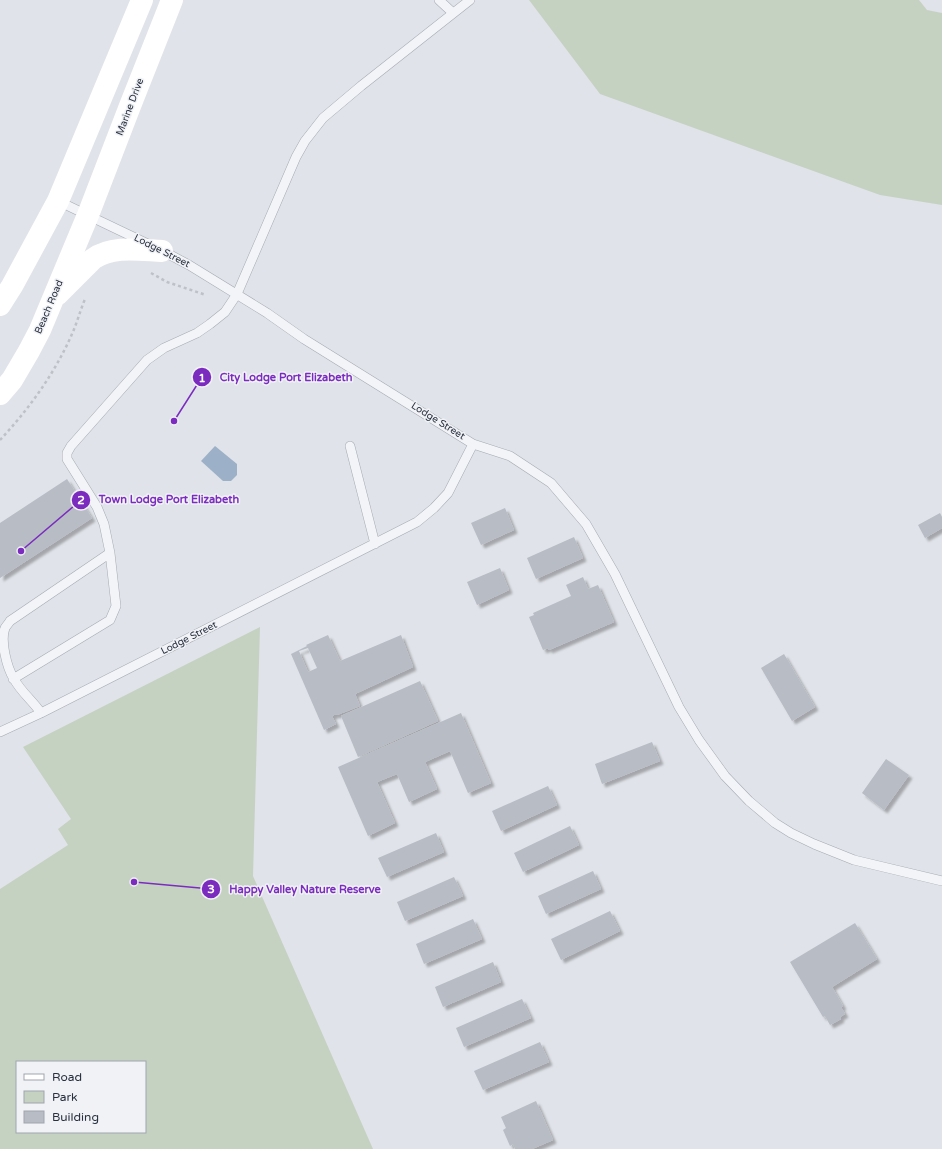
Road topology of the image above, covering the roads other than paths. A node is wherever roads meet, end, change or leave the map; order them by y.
1 (142, 0) edge
2 (172, 0) edge
3 (439, 0) edge
4 (470, 0) edge
5 (453, 13) junction
6 (58, 201) junction
7 (88, 215) junction
8 (162, 250) junction
9 (237, 294) junction
10 (52, 300) junction
11 (0, 305) edge
12 (0, 394) edge
13 (473, 444) junction
14 (350, 446) dead end
15 (374, 544) junction
16 (110, 553) junction
17 (14, 679) junction
18 (41, 713) junction
19 (0, 732) edge
20 (942, 881) edge

1 - 6 main road
2 - 7 main road, Marine Drive
3 - 5 lane
4 - 5 lane
5 - 9 lane
6 - 7 lane, Lodge Street
6 - 11 main road
7 - 8 lane, Lodge Street
7 - 10 main road, Beach Road
8 - 9 lane, Lodge Street
8 - 10 main road
9 - 13 lane, Lodge Street
9 - 16 lane
10 - 12 main road, Beach Road
13 - 15 lane, Lodge Street
13 - 20 lane
14 - 15 lane
15 - 18 lane, Lodge Street
16 - 17 lane
16 - 17 lane
17 - 18 lane
18 - 19 lane, Lodge Street

